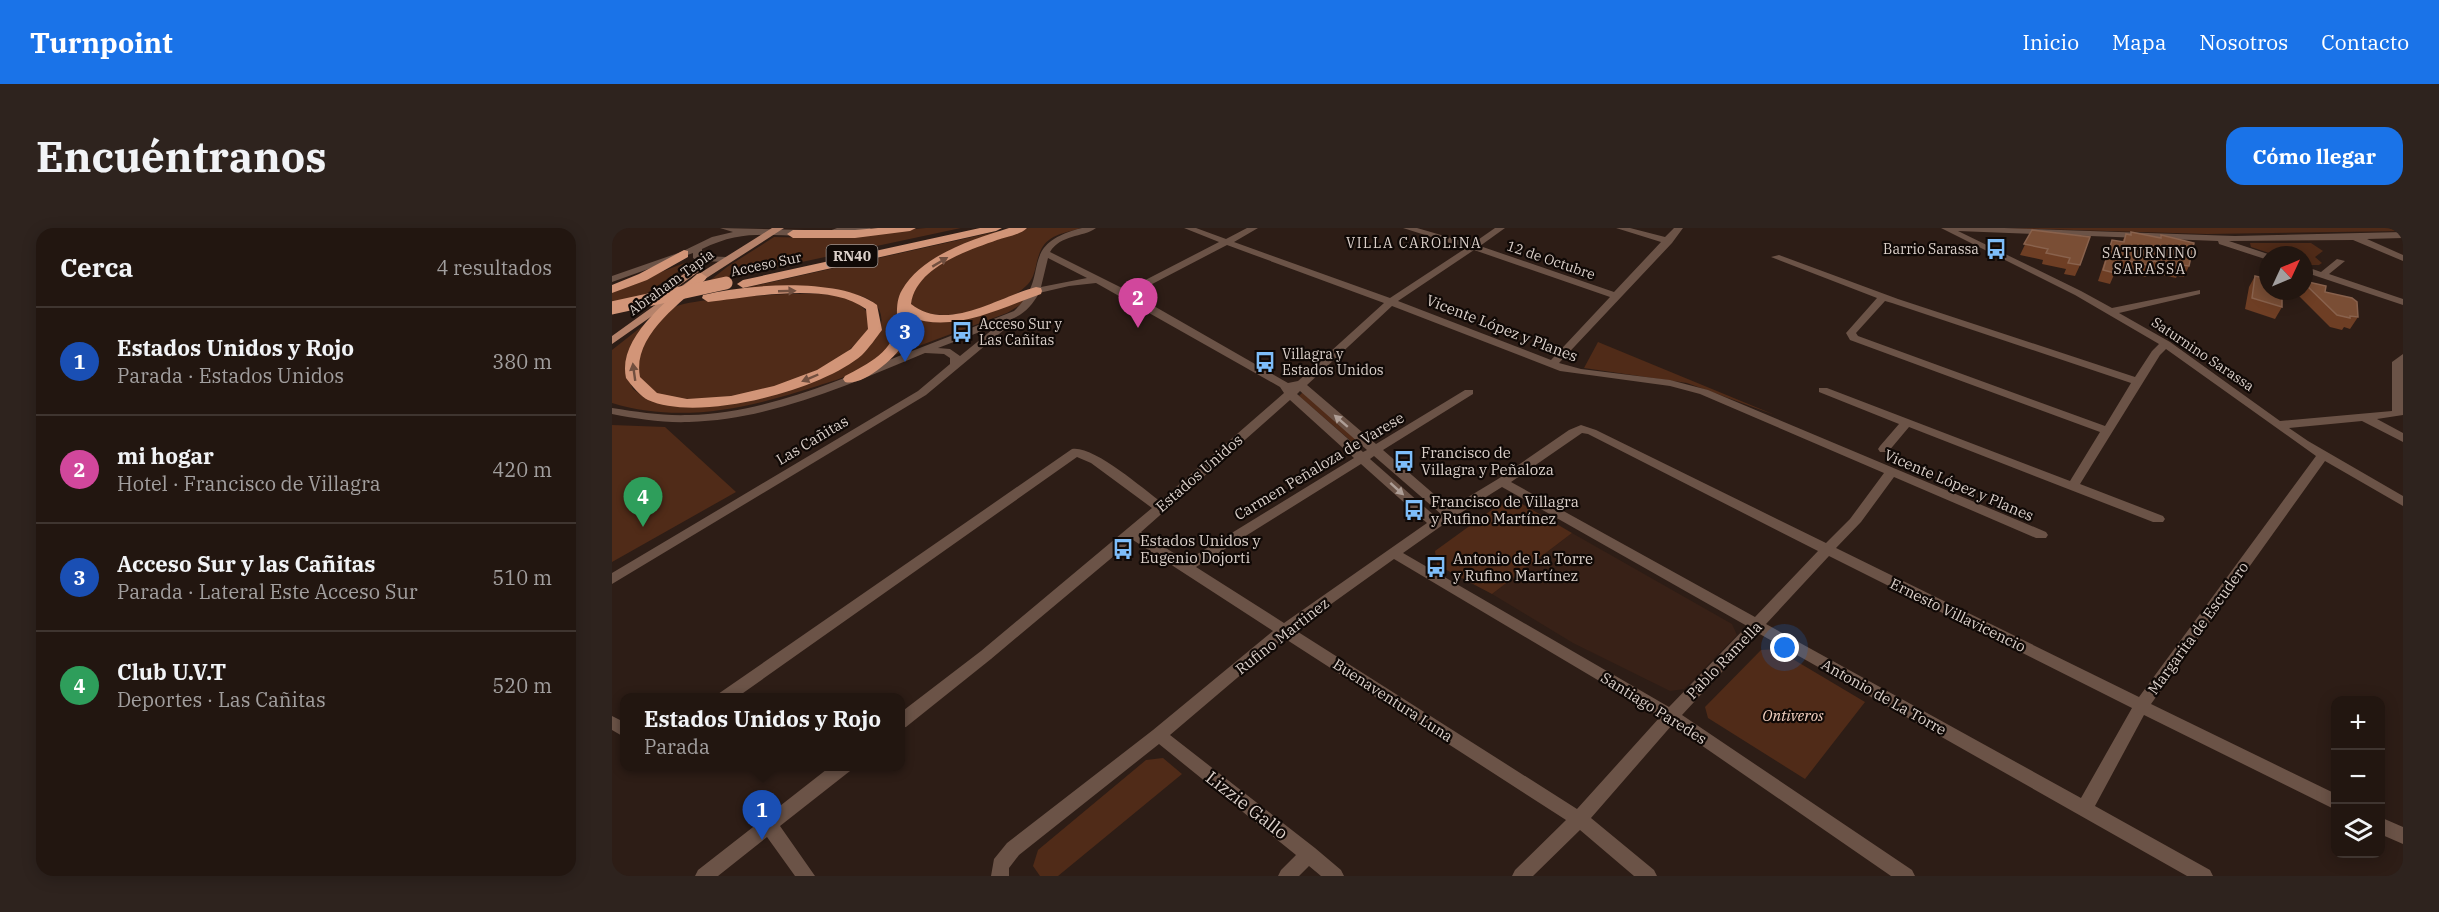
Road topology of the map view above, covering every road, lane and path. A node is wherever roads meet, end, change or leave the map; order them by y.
1 (724, 228) edge
2 (867, 228) edge
3 (910, 228) edge
4 (978, 228) edge
5 (996, 228) edge
6 (1021, 228) edge
7 (1092, 228) edge
8 (1188, 228) edge
9 (1254, 228) edge
10 (1407, 228) edge
11 (1501, 228) edge
12 (1620, 228) edge
13 (1679, 228) edge
14 (1946, 228) edge
15 (714, 229) edge
16 (1990, 230) junction
17 (761, 231) edge
18 (793, 234) junction
19 (2403, 235) edge
20 (2208, 237) junction
21 (2354, 237) junction
22 (1669, 241) junction
23 (1225, 242) junction
24 (707, 243) junction
25 (1978, 243) junction
26 (1474, 247) junction
27 (697, 248) junction
28 (1045, 253) junction
29 (684, 254) junction
30 (2259, 254) edge
31 (1776, 257) dead end
32 (2403, 258) edge
33 (710, 260) junction
34 (727, 260) junction
35 (2340, 261) dead end
36 (2313, 272) edge
37 (2323, 275) junction
38 (701, 277) junction
39 (612, 279) edge
40 (1096, 280) junction
41 (612, 289) edge
42 (718, 290) junction
43 (1036, 291) junction
44 (2196, 292) dead end
45 (1126, 294) junction
46 (1616, 296) junction
47 (1883, 297) junction
48 (1391, 302) junction
49 (2403, 302) edge
50 (904, 305) junction
51 (613, 311) edge
52 (2109, 312) junction
53 (1018, 313) junction
54 (613, 329) edge
55 (612, 341) edge
56 (2166, 344) junction
57 (919, 352) junction
58 (2403, 357) edge
59 (955, 364) junction
60 (1552, 364) junction
61 (850, 379) junction
62 (2138, 382) junction
63 (1291, 388) junction
64 (1823, 390) dead end
65 (1469, 392) dead end
66 (2400, 398) edge
67 (612, 411) edge
68 (2364, 417) junction
69 (1907, 422) junction
70 (2279, 425) junction
71 (1581, 429) joint
72 (2108, 431) junction
73 (2403, 438) edge
74 (1884, 449) dead end
75 (1376, 451) junction
76 (2323, 455) junction
77 (1363, 458) junction
78 (1891, 473) junction
79 (1502, 482) junction
80 (2072, 487) junction
81 (2403, 502) edge
82 (1159, 507) junction
83 (1449, 514) junction
84 (2158, 519) dead end
85 (1436, 524) junction
86 (1132, 533) junction
87 (2041, 535) dead end
88 (1828, 551) junction
89 (1395, 554) junction
90 (1186, 567) junction
91 (612, 579) edge
92 (1756, 626) junction
93 (1284, 630) junction
94 (731, 693) edge
95 (2141, 706) junction
96 (1671, 716) junction
97 (905, 718) edge
98 (1159, 735) junction
99 (838, 771) edge
100 (2331, 801) edge
101 (2085, 808) junction
102 (1580, 819) junction
103 (769, 825) junction
104 (2385, 827) edge
105 (2403, 836) edge
106 (1309, 854) junction
107 (1000, 870) edge
108 (704, 876) edge
109 (806, 876) edge
110 (1287, 876) edge
111 (1335, 876) edge
112 (1521, 876) edge
113 (1648, 876) edge
114 (1906, 876) edge
115 (2204, 876) edge

1 - 17 street
2 - 18 street
3 - 18 highway
4 - 42 highway, Acceso Sur / RN40
5 - 42 highway, Acceso Sur / RN40
50 -> 6 highway
7 - 28 street
8 - 23 street, Vicente López y Planes
9 - 23 street
10 - 26 street, 12 de Octubre
11 - 26 street, Estados Unidos
12 - 22 street
13 - 22 street
14 - 16 street
14 - 25 street, Saturnino Sarassa
15 - 24 street
16 - 20 street
16 - 25 street
17 - 18 street
17 - 24 street
17 - 33 main road, Abraham Tapia
17 - 34 main road, Abraham Tapia
19 - 21 street
20 - 21 street
20 - 30 street
21 - 32 street
22 - 46 street
23 - 45 street
23 - 48 street, Vicente López y Planes
24 - 27 street
25 - 52 street, Saturnino Sarassa
26 - 46 street, 12 de Octubre
26 - 48 street, Estados Unidos
27 - 29 street
27 - 33 street
28 - 40 street
28 - 43 street
29 - 39 street
29 - 41 highway
31 - 47 street
33 - 34 street
33 - 54 main road, Abraham Tapia
34 - 38 main road, Abraham Tapia
35 - 37 street
36 - 37 street
37 - 49 street
42 -> 38 highway
38 - 55 main road, Abraham Tapia
40 - 43 street
40 - 45 street
42 - 51 highway
42 - 51 highway, Acceso Sur / RN40, bridge
43 - 50 highway
43 - 53 street, Las Cañitas
44 - 52 street
45 - 63 street
46 - 60 street
47 - 62 street
47 - 72 street
48 - 60 street, Vicente López y Planes
48 - 63 street, Estados Unidos
50 - 61 highway
52 - 56 street, Saturnino Sarassa
53 - 57 street
53 - 59 street, Las Cañitas
56 - 62 street
56 - 70 street, Saturnino Sarassa
57 - 59 street
57 - 61 street
58 - 66 street
59 - 91 street, Las Cañitas
60 - 78 street, Vicente López y Planes
61 - 67 street
62 - 72 street
75 -> 63 street
63 - 77 street
63 - 82 street, Estados Unidos
64 - 69 street
65 - 75 street, Carmen Peñaloza de Varese
66 - 68 street
68 - 70 street
68 - 73 street
69 - 74 street
69 - 80 street
70 - 76 street, Saturnino Sarassa
71 - 79 street, Rufino Martinez
71 - 88 street, Ernesto Villavicencio
72 - 80 street
75 - 77 street, Carmen Peñaloza de Varese
75 - 83 street
76 - 81 street, Saturnino Sarassa
76 - 95 street, Margarita de Escudero
77 -> 85 street
77 - 90 street, Carmen Peñaloza de Varese
78 - 87 street, Vicente López y Planes
78 - 88 street, Pablo Ramella
79 - 83 street, Rufino Martinez
79 - 92 street, Antonio de La Torre
80 - 84 street
82 - 86 street, Estados Unidos
82 - 94 street
83 - 85 street, Rufino Martinez
85 - 89 street, Rufino Martinez
86 - 90 street, Buenaventura Luna
86 - 97 street, Estados Unidos
88 - 92 street, Pablo Ramella
88 - 95 street, Ernesto Villavicencio
89 - 93 street, Rufino Martinez
89 - 96 street, Santiago Paredes
90 - 93 street, Buenaventura Luna
92 - 96 street, Pablo Ramella
92 - 101 street, Antonio de La Torre
93 - 98 street, Rufino Martinez
93 - 102 street, Buenaventura Luna
95 - 100 street, Ernesto Villavicencio
95 - 101 street, Margarita de Escudero
96 - 102 street, Pablo Ramella
96 - 114 street, Santiago Paredes
98 - 106 street, Lizzie Gallo
98 - 107 street, Rufino Martinez
99 - 103 street
101 - 115 street, Antonio de La Torre
102 - 112 street, Pablo Ramella
102 - 113 street, Buenaventura Luna
103 - 108 street
103 - 109 street
104 - 105 street
106 - 110 street
106 - 111 street, Lizzie Gallo

